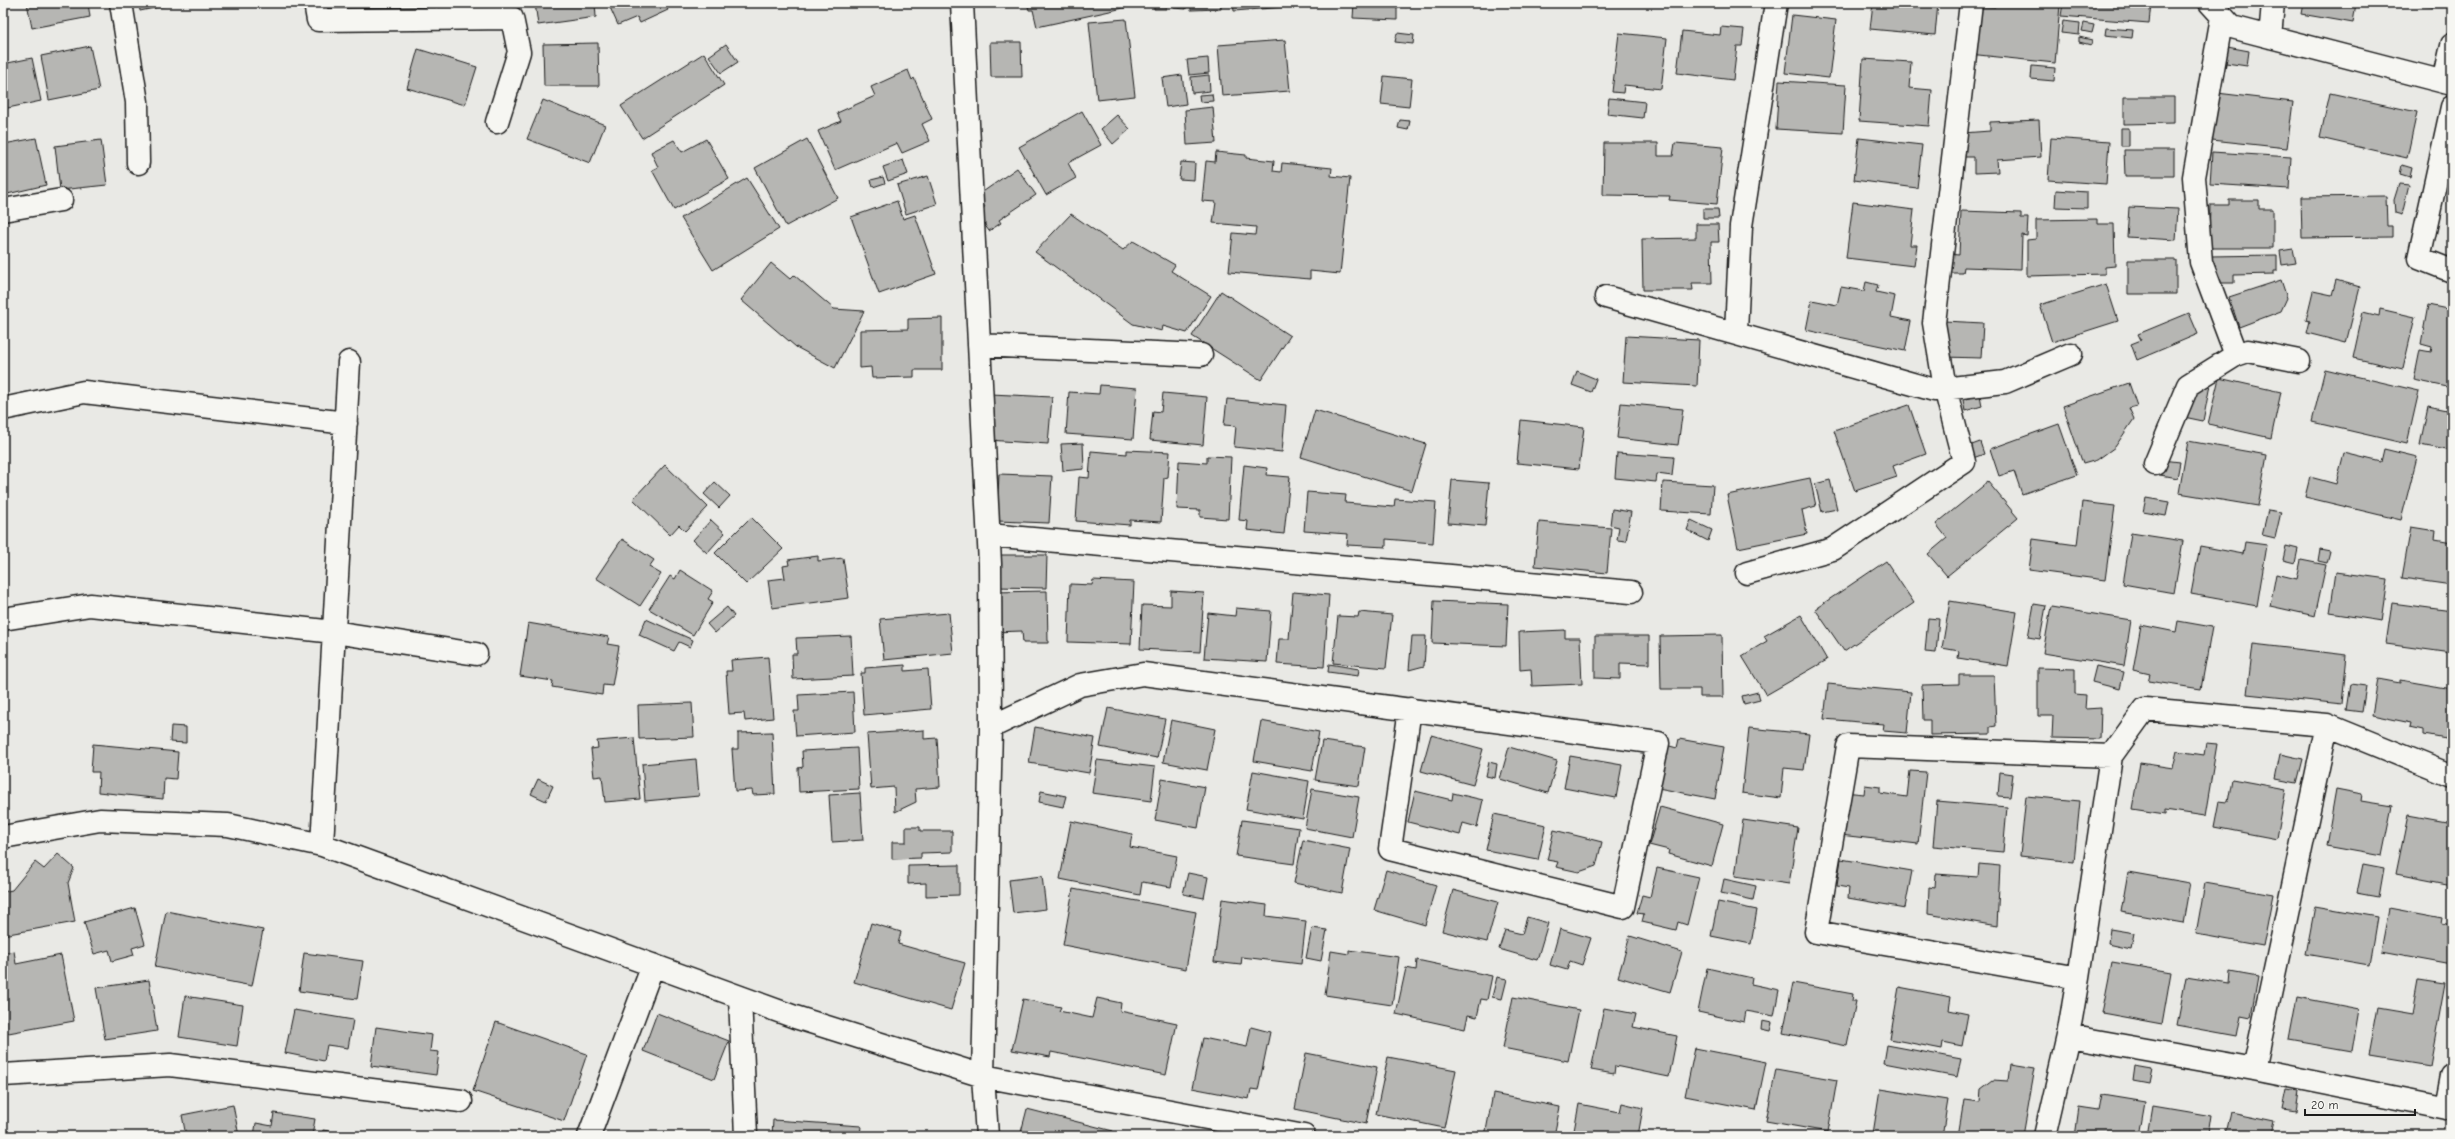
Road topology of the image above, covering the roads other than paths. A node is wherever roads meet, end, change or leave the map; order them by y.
1 (121, 3) edge
2 (315, 3) edge
3 (962, 3) edge
4 (1776, 3) edge
5 (1971, 3) edge
6 (2273, 3) edge
7 (2216, 10) edge
8 (2270, 37) junction
9 (2452, 45) edge
10 (2448, 83) edge
11 (2452, 106) edge
12 (497, 122) dead end
13 (138, 163) dead end
14 (61, 200) dead end
15 (3, 210) edge
16 (2452, 271) edge
17 (1606, 297) dead end
18 (1736, 332) junction
19 (979, 345) junction
20 (2071, 354) dead end
21 (1201, 355) dead end
22 (2236, 355) junction
23 (2299, 361) dead end
24 (349, 362) dead end
25 (1945, 388) junction
26 (3, 409) edge
27 (346, 423) junction
28 (2155, 464) dead end
29 (989, 535) junction
30 (1747, 573) dead end
31 (1631, 592) dead end
32 (3, 619) edge
33 (334, 632) junction
34 (476, 654) dead end
35 (1410, 709) junction
36 (2327, 725) junction
37 (991, 727) junction
38 (2111, 756) junction
39 (2452, 776) edge
40 (3, 838) edge
41 (322, 845) junction
42 (653, 965) junction
43 (2078, 978) junction
44 (740, 997) junction
45 (2068, 1036) junction
46 (2254, 1069) junction
47 (3, 1075) edge
48 (2452, 1075) edge
49 (983, 1076) junction
50 (461, 1101) dead end
51 (2449, 1108) edge
52 (590, 1136) edge
53 (746, 1136) edge
54 (986, 1136) edge
55 (1304, 1136) edge
56 (2045, 1136) edge

1 - 13 street
2 - 12 street
3 - 19 street
4 - 18 street
5 - 25 street
6 - 8 street
7 - 8 street
7 - 22 street
8 - 10 street
9 - 10 street
11 - 16 street
14 - 15 street
17 - 18 street
18 - 25 street
19 - 21 street
19 - 29 street
20 - 25 street
22 - 23 street
22 - 28 street
24 - 27 street
25 - 30 street
26 - 27 street
27 - 33 street
29 - 31 street
29 - 37 street
32 - 33 street
33 - 34 street
33 - 41 street
35 - 35 street
35 - 37 street
36 - 38 street
36 - 39 street
36 - 46 street
37 - 49 street
38 - 43 street
38 - 43 street
40 - 41 street
41 - 42 street
42 - 44 street
42 - 52 street
43 - 45 street
44 - 49 street
44 - 53 street
45 - 46 street
45 - 56 street
46 - 51 street
47 - 50 street
48 - 51 street
49 - 54 street
49 - 55 street

